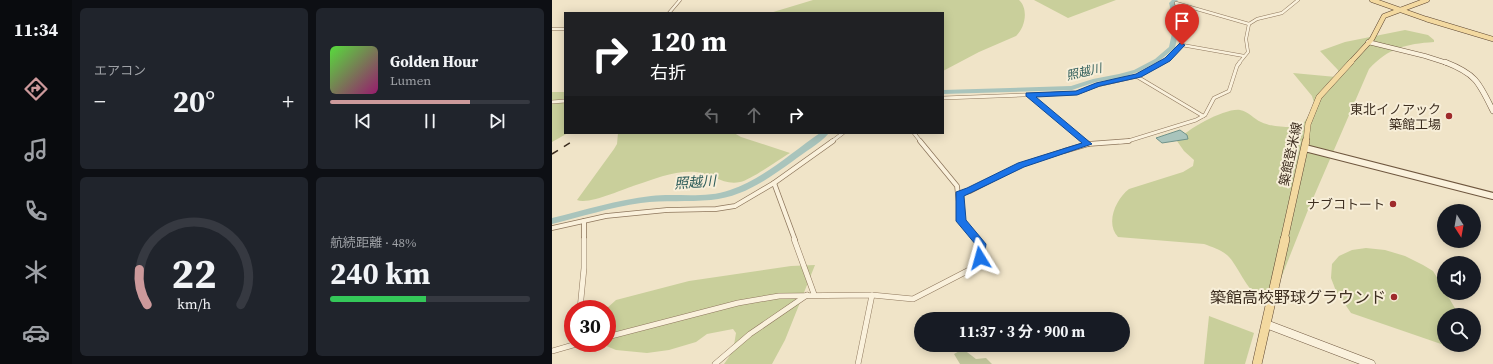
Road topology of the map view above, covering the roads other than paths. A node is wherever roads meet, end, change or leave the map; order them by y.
1 (680, 0) edge
2 (1295, 0) edge
3 (1372, 0) edge
4 (1427, 0) edge
5 (1176, 2) edge
6 (1398, 9) junction
7 (670, 12) edge
8 (1249, 24) junction
9 (552, 29) edge
10 (564, 29) edge
11 (1493, 39) edge
12 (1368, 42) junction
13 (1182, 45) junction
14 (1244, 56) junction
15 (1136, 76) junction
16 (1029, 95) junction
17 (944, 98) edge
18 (564, 101) edge
19 (552, 102) edge
20 (1493, 111) edge
21 (1203, 116) junction
22 (842, 134) edge
23 (915, 134) edge
24 (1088, 144) junction
25 (1305, 148) junction
26 (774, 183) junction
27 (959, 194) junction
28 (1493, 196) edge
29 (584, 221) junction
30 (552, 228) edge
31 (814, 294) junction
32 (808, 295) junction
33 (872, 295) junction
34 (581, 300) edge
35 (1266, 324) junction
36 (616, 335) edge
37 (564, 348) edge
38 (552, 352) edge
39 (715, 364) edge
40 (858, 364) edge
41 (1257, 364) edge
42 (1371, 364) edge

1 - 7 street
2 - 8 street
3 - 6 main road
4 - 6 main road, 築館登米線
5 - 8 street
5 - 13 street
6 - 11 main road
6 - 12 main road, 築館登米線
8 - 14 street
9 - 10 street
12 - 20 street
12 - 25 main road, 築館登米線
13 - 14 street
13 - 15 street
14 - 21 street
15 - 16 street
15 - 21 street
16 - 17 street
16 - 24 street
18 - 19 street
21 - 24 street
22 - 26 street
23 - 27 street
24 - 27 street
25 - 28 street
25 - 35 main road, 築館登米線
26 - 29 street
26 - 31 street
27 - 33 street
29 - 30 street
29 - 34 street
31 - 32 street
31 - 33 street
32 - 36 street
32 - 39 street
33 - 40 street
35 - 41 main road, 築館登米線
35 - 42 street
37 - 38 street

